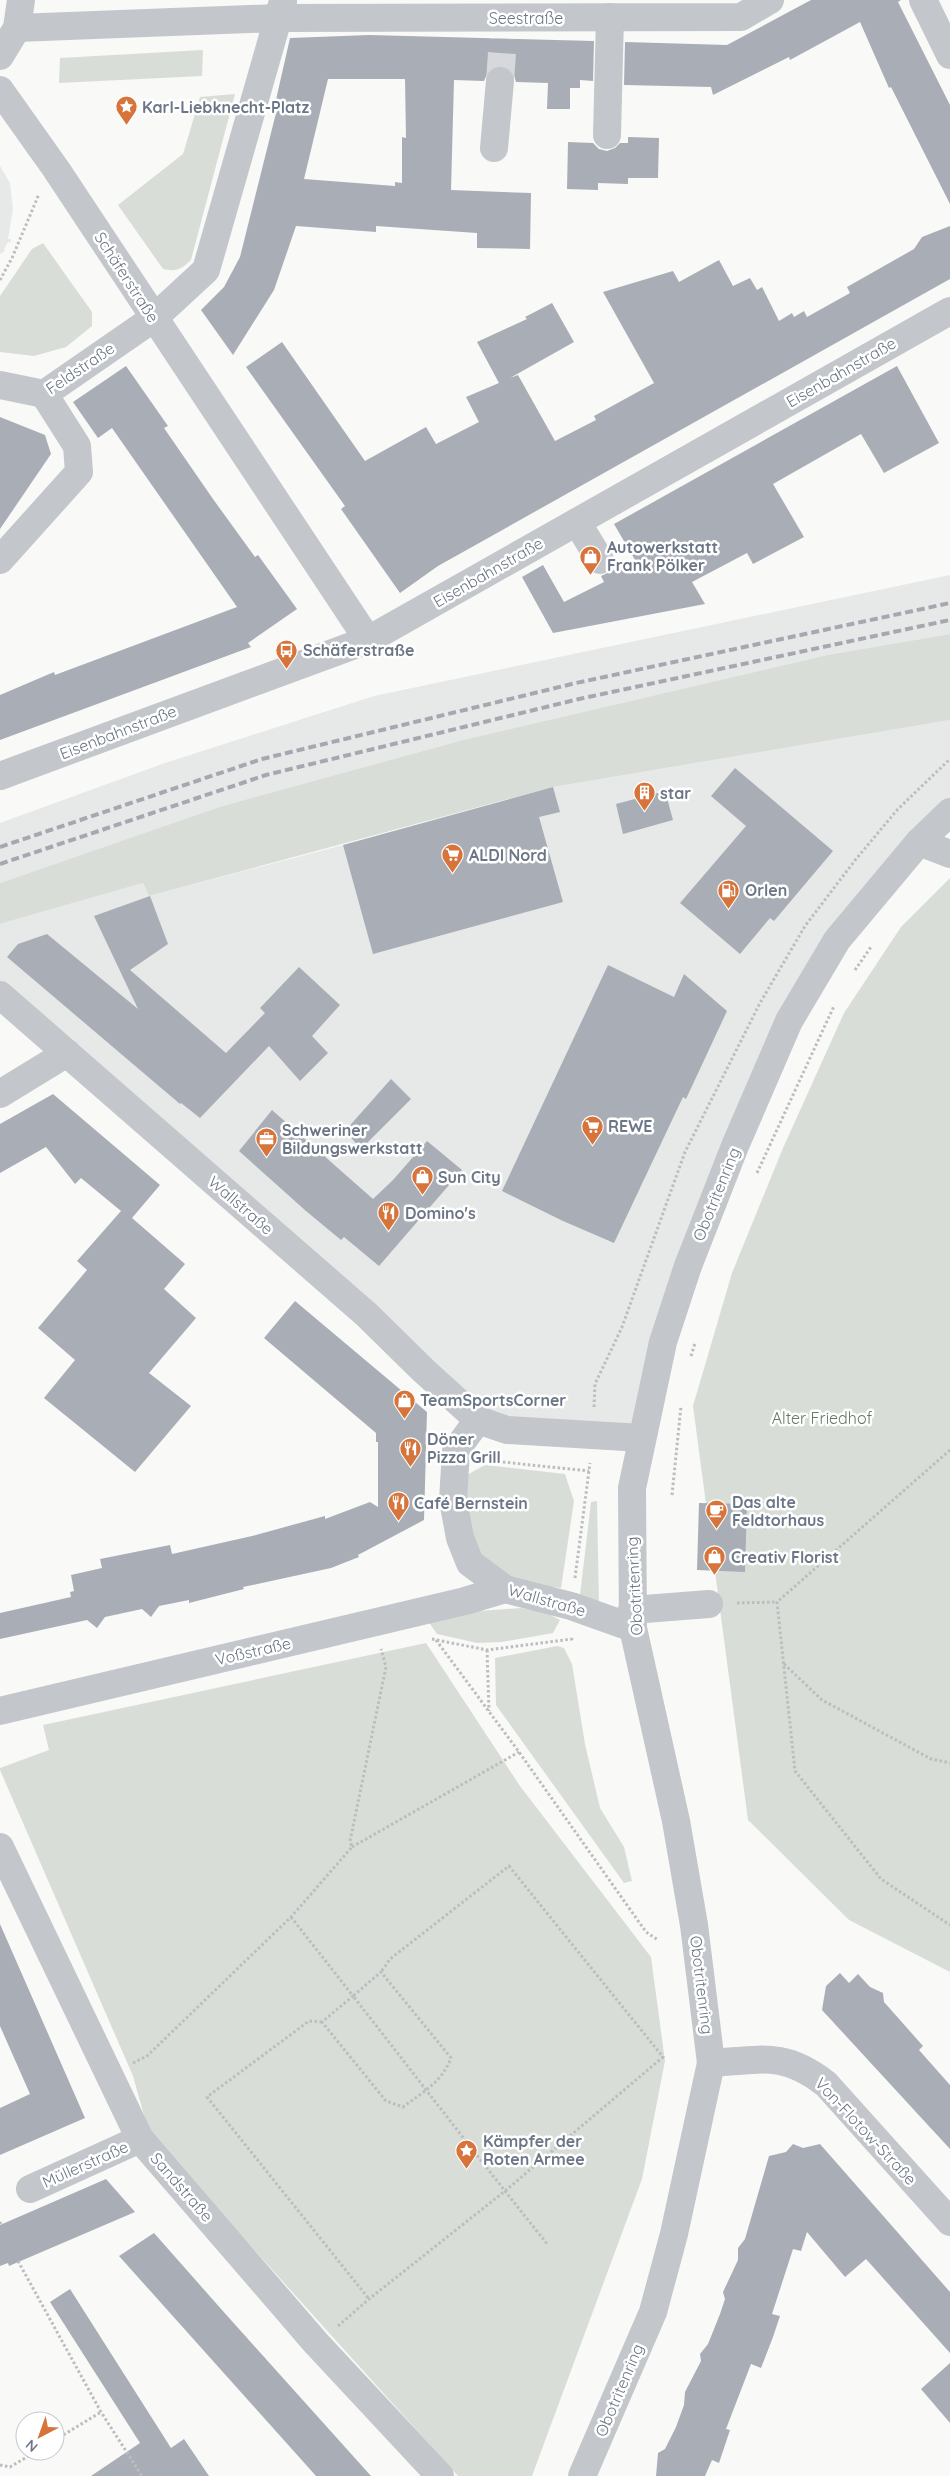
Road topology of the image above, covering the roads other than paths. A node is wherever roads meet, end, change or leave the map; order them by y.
1 (21, 0) edge
2 (770, 0) edge
3 (923, 0) edge
4 (281, 9) edge
5 (649, 9) edge
6 (603, 12) edge
7 (516, 18) edge
8 (17, 28) junction
9 (950, 55) edge
10 (0, 56) edge
11 (500, 82) tunnel mouth
12 (0, 90) edge
13 (607, 135) dead end
14 (494, 148) dead end
15 (950, 310) edge
16 (154, 318) junction
17 (0, 386) edge
18 (44, 394) junction
19 (576, 522) junction
20 (0, 560) edge
21 (600, 560) dead end
22 (368, 640) junction
23 (0, 776) edge
24 (950, 812) edge
25 (919, 842) junction
26 (950, 854) edge
27 (0, 995) edge
28 (67, 1053) junction
29 (0, 1094) edge
30 (478, 1420) junction
31 (642, 1438) junction
32 (505, 1589) junction
33 (709, 1604) road end
34 (632, 1619) junction
35 (0, 1711) edge
36 (0, 1847) edge
37 (711, 2063) junction
38 (140, 2139) junction
39 (30, 2189) dead end
40 (950, 2222) edge
41 (440, 2476) edge
42 (582, 2476) edge

1 - 8 street
2 - 5 street, Seestraße
3 - 9 street
4 - 7 street, Seestraße
4 - 8 street
4 - 16 street
5 - 6 street, Seestraße
6 - 7 street, Seestraße
6 - 13 street
8 - 10 street
11 - 14 street
12 - 16 street, Schäferstraße
15 - 19 street, Eisenbahnstraße
16 - 18 street, Feldstraße
16 - 22 street, Schäferstraße
17 - 18 street, Feldstraße
18 - 20 street
19 - 21 street
19 - 22 street, Eisenbahnstraße
22 - 23 street, Eisenbahnstraße
24 - 25 street, Obotritenring
25 - 26 street
25 - 31 street, Obotritenring
27 - 28 street, Wallstraße
28 - 29 street
28 - 30 street, Wallstraße
30 - 31 street, Wallstraße
30 - 32 street, Wallstraße
31 - 34 street, Obotritenring
32 - 34 street, Wallstraße
32 - 35 street, Voßstraße
33 - 34 street
34 - 37 street, Obotritenring
36 - 38 street, Sandstraße
37 - 40 street, Von-Flotow-Straße
37 - 42 street, Obotritenring
38 - 39 street, Müllerstraße
38 - 41 street, Sandstraße

